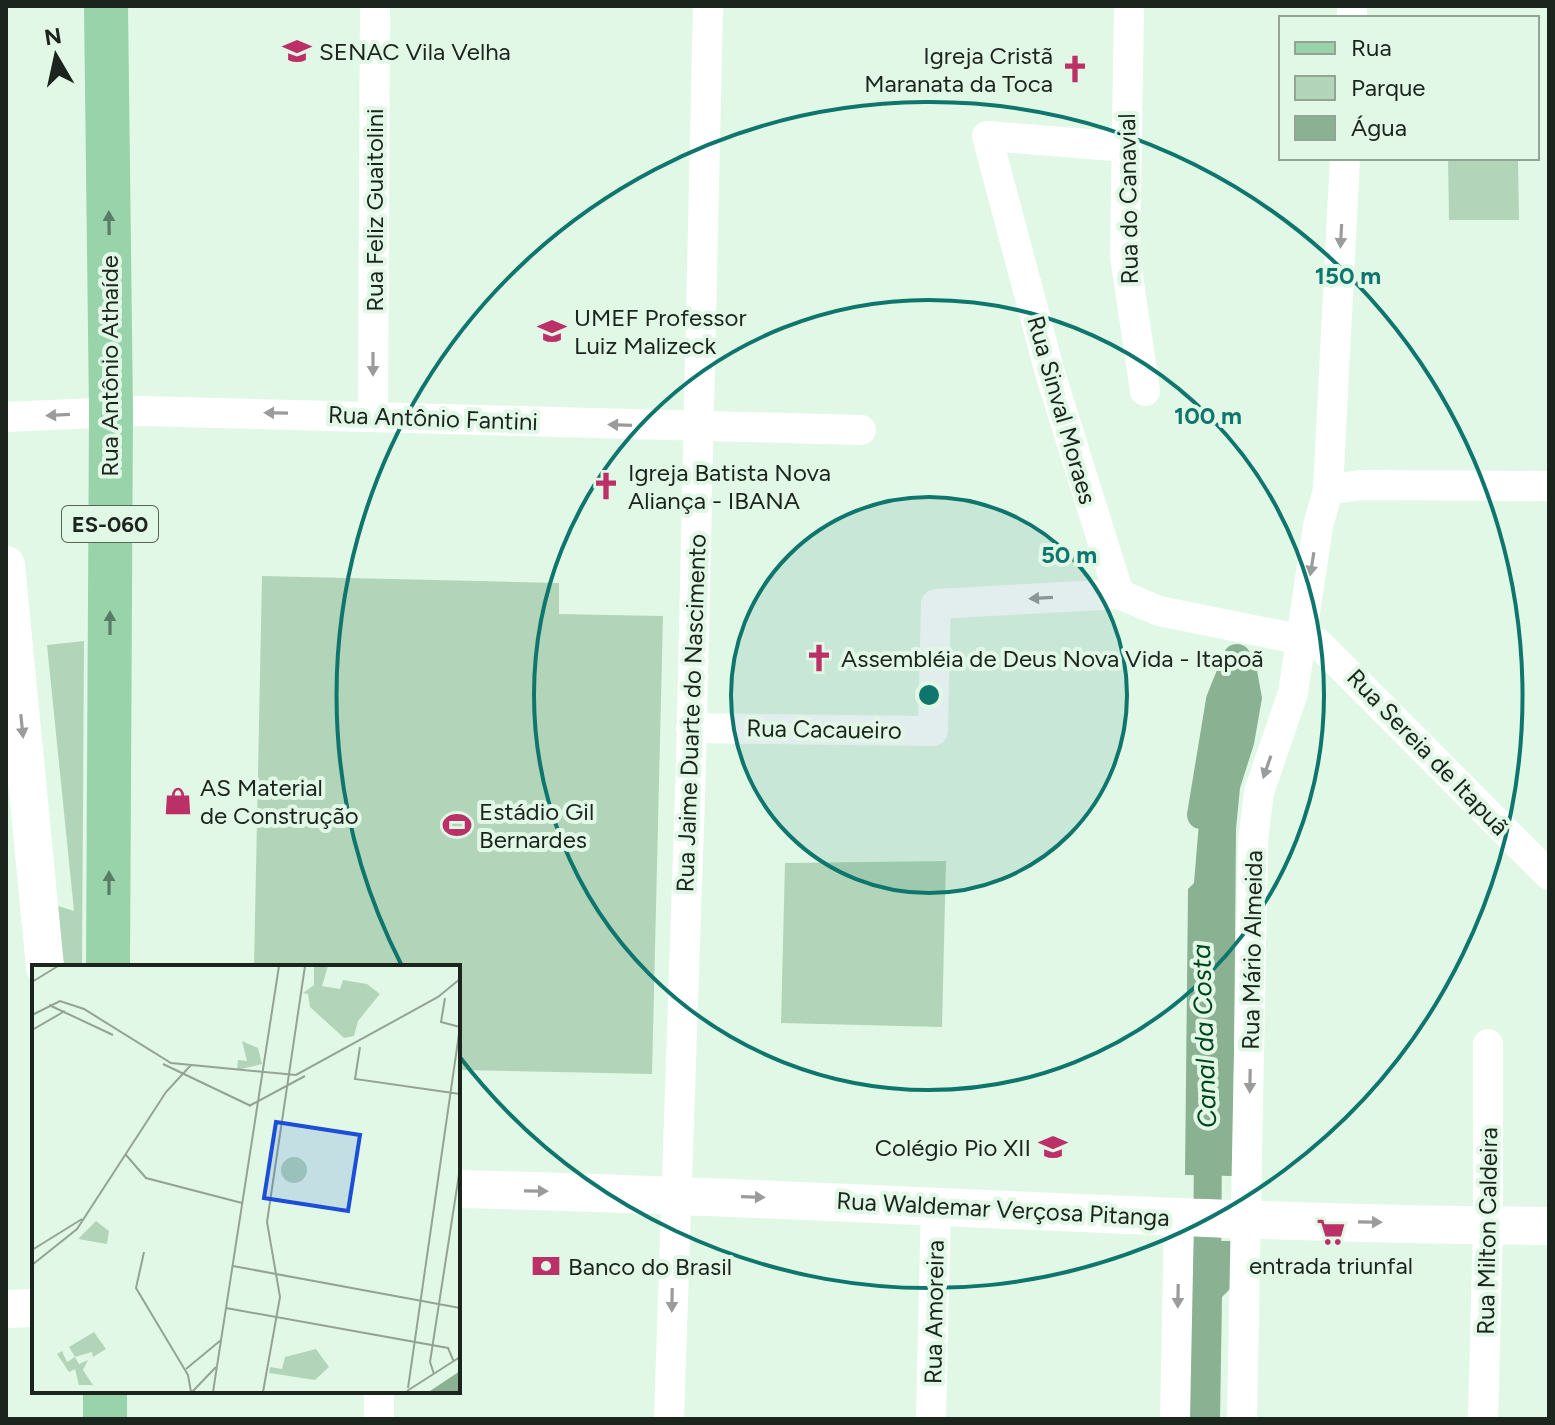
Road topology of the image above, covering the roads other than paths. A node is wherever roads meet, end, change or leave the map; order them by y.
1 (106, 6) edge
2 (375, 6) edge
3 (708, 6) edge
4 (1129, 6) edge
5 (1125, 147) junction
6 (1345, 160) edge
7 (1145, 391) dead end
8 (111, 412) junction
9 (373, 415) junction
10 (6, 417) edge
11 (698, 427) junction
12 (861, 430) dead end
13 (1549, 486) edge
14 (1328, 490) junction
15 (6, 565) edge
16 (1119, 594) junction
17 (1301, 638) junction
18 (691, 728) junction
19 (1549, 875) edge
20 (45, 965) edge
21 (108, 965) edge
22 (1488, 1044) dead end
23 (460, 1189) edge
24 (675, 1194) junction
25 (936, 1204) junction
26 (1184, 1218) junction
27 (1242, 1219) junction
28 (1488, 1225) junction
29 (1549, 1226) edge
30 (32, 1308) edge
31 (6, 1309) edge
32 (83, 1393) edge
33 (105, 1393) edge
34 (379, 1393) edge
35 (88, 1419) edge
36 (105, 1419) edge
37 (379, 1419) edge
38 (669, 1419) edge
39 (931, 1419) edge
40 (1175, 1419) edge
41 (1242, 1419) edge
42 (1483, 1419) edge

8 -> 1 main road, Rua Antônio Athaíde / ES-060
2 -> 9 street, Rua Feliz Guaitolini
3 - 11 street, Rua Jaime Duarte do Nascimento
4 - 5 street, Rua do Canavial
5 - 7 street, Rua do Canavial
5 - 16 street, Rua Sinval Moraes
6 -> 14 street, Rua Mário Almeida
9 -> 8 street, Rua Antônio Fantini
8 -> 10 street, Rua Antônio Fantini
21 -> 8 main road, Rua Antônio Athaíde / ES-060
11 -> 9 street, Rua Antônio Fantini
11 - 12 street, Rua Antônio Fantini
11 - 18 street, Rua Jaime Duarte do Nascimento
13 - 14 street
14 -> 17 street, Rua Mário Almeida
15 -> 20 street
16 - 17 street
16 -> 18 street, Rua Cacaueiro
17 - 19 street, Rua Sereia de Itapuã
17 -> 27 street, Rua Mário Almeida
18 - 24 street, Rua Jaime Duarte do Nascimento
22 - 28 street, Rua Milton Caldeira
23 -> 24 street, Rua Waldemar Verçosa Pitanga
24 -> 25 street, Rua Waldemar Verçosa Pitanga
24 -> 38 street, Rua Jaime Duarte do Nascimento
25 - 26 street, Rua Waldemar Verçosa Pitanga
25 - 39 street, Rua Amoreira
26 - 27 street, Rua Waldemar Verçosa Pitanga
26 -> 40 street
27 -> 28 street, Rua Waldemar Verçosa Pitanga
27 - 41 street, Rua Mário Almeida
28 - 29 street, Rua Waldemar Verçosa Pitanga
28 - 42 street, Rua Milton Caldeira
30 - 31 street
32 - 35 street
33 - 36 main road
34 - 37 street

